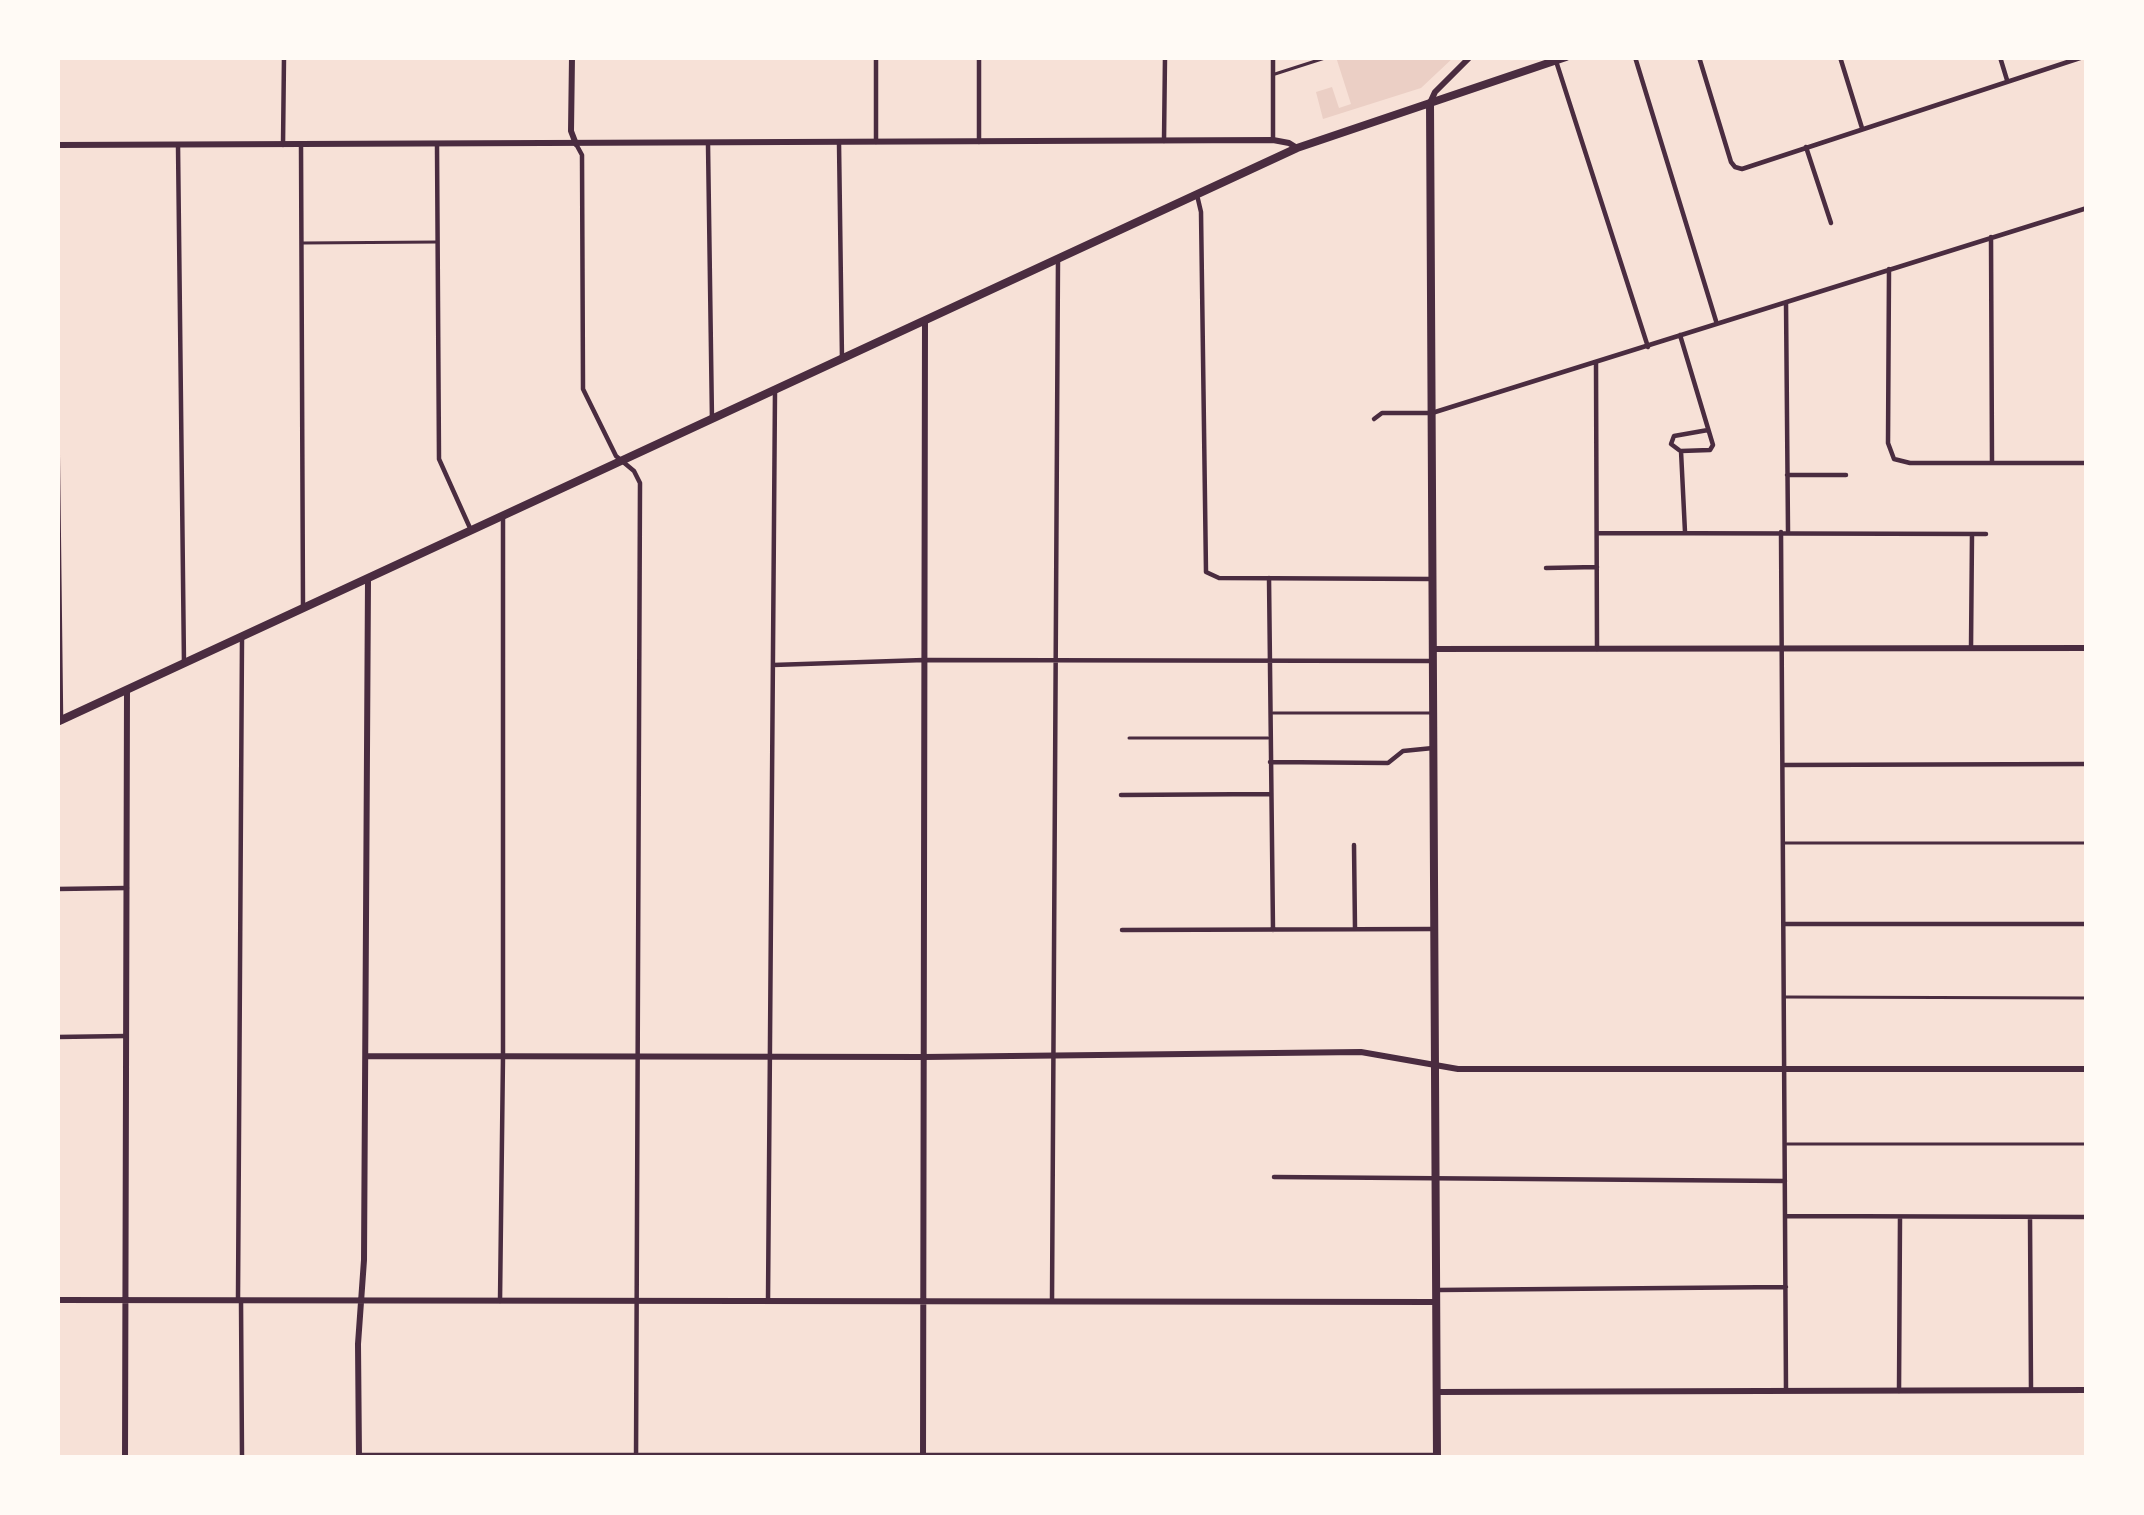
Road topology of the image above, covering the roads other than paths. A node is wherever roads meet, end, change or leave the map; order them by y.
1 (284, 57) edge
2 (572, 57) edge
3 (876, 57) edge
4 (979, 57) edge
5 (1165, 57) edge
6 (1273, 57) edge
7 (1328, 57) edge
8 (1471, 57) edge
9 (1566, 57) edge
10 (1634, 57) edge
11 (1699, 57) edge
12 (1840, 57) edge
13 (2000, 57) edge
14 (2084, 57) edge
15 (1556, 61) junction
16 (1273, 74) junction
17 (2007, 82) junction
18 (1430, 103) junction
19 (1862, 128) junction
20 (1273, 140) junction
21 (1164, 141) junction
22 (876, 142) junction
23 (979, 142) junction
24 (839, 143) junction
25 (576, 144) junction
26 (708, 144) junction
27 (57, 145) edge
28 (178, 145) junction
29 (283, 145) junction
30 (302, 145) junction
31 (437, 145) junction
32 (1806, 147) junction
33 (1297, 148) junction
34 (1197, 194) junction
35 (2087, 208) edge
36 (1831, 223) dead end
37 (1991, 237) junction
38 (439, 242) junction
39 (303, 243) junction
40 (1058, 259) junction
41 (1888, 269) junction
42 (1786, 302) junction
43 (925, 320) junction
44 (1717, 323) junction
45 (1680, 335) junction
46 (1648, 347) junction
47 (842, 359) junction
48 (1596, 363) junction
49 (775, 391) junction
50 (57, 393) edge
51 (1432, 412) junction
52 (1374, 419) dead end
53 (712, 420) junction
54 (1708, 430) junction
55 (1681, 451) junction
56 (624, 460) junction
57 (1992, 463) junction
58 (2087, 464) edge
59 (1846, 475) dead end
60 (1787, 476) junction
61 (503, 517) junction
62 (472, 532) junction
63 (1685, 532) junction
64 (1785, 532) junction
65 (1598, 533) junction
66 (1972, 534) junction
67 (1986, 534) dead end
68 (1597, 567) junction
69 (1546, 568) dead end
70 (1269, 578) junction
71 (1433, 579) junction
72 (368, 580) junction
73 (303, 610) junction
74 (242, 638) junction
75 (1782, 648) junction
76 (1971, 648) junction
77 (2087, 648) edge
78 (1433, 649) junction
79 (1597, 649) junction
80 (924, 660) junction
81 (1433, 661) junction
82 (1055, 662) junction
83 (1270, 662) junction
84 (184, 664) junction
85 (772, 664) junction
86 (128, 690) junction
87 (1433, 712) junction
88 (1270, 713) junction
89 (59, 721) edge
90 (1129, 738) dead end
91 (1270, 738) junction
92 (1433, 748) junction
93 (1270, 762) junction
94 (2087, 764) edge
95 (1783, 765) junction
96 (1270, 794) junction
97 (1121, 795) dead end
98 (1783, 843) junction
99 (2087, 843) edge
100 (1354, 845) dead end
101 (127, 888) junction
102 (57, 890) edge
103 (1784, 924) junction
104 (2087, 924) edge
105 (1273, 929) junction
106 (1355, 929) junction
107 (1434, 929) junction
108 (1122, 930) dead end
109 (1784, 997) junction
110 (2087, 998) edge
111 (126, 1036) junction
112 (57, 1037) edge
113 (1054, 1054) junction
114 (366, 1056) junction
115 (503, 1056) junction
116 (636, 1056) junction
117 (771, 1057) junction
118 (924, 1057) junction
119 (1435, 1066) junction
120 (1785, 1069) junction
121 (2087, 1069) edge
122 (1785, 1144) junction
123 (2087, 1144) edge
124 (1274, 1177) dead end
125 (1436, 1179) junction
126 (1785, 1181) junction
127 (1786, 1216) junction
128 (1900, 1216) junction
129 (2030, 1216) junction
130 (2087, 1216) edge
131 (1786, 1287) junction
132 (1436, 1290) junction
133 (57, 1300) edge
134 (125, 1300) junction
135 (239, 1300) junction
136 (361, 1301) junction
137 (500, 1301) junction
138 (637, 1301) junction
139 (768, 1301) junction
140 (922, 1301) junction
141 (1052, 1301) junction
142 (1436, 1302) junction
143 (2031, 1390) junction
144 (2087, 1390) edge
145 (1786, 1391) junction
146 (1899, 1391) junction
147 (1437, 1392) junction
148 (359, 1456) edge
149 (636, 1457) edge
150 (923, 1457) edge
151 (1185, 1457) edge
152 (1437, 1457) edge
153 (125, 1458) edge
154 (242, 1458) edge

1 - 29 street
2 - 25 street
3 - 22 street
4 - 23 street
5 - 21 street
6 - 16 street
7 - 16 lane
8 - 18 street
9 - 15 main road
10 - 44 street
11 - 32 street
12 - 19 street
13 - 17 street
14 - 17 street
15 - 18 main road
15 - 46 street
16 - 20 street
17 - 19 street
18 - 33 main road
18 - 51 main road
19 - 32 street
20 - 21 street
20 - 33 street
21 - 23 street
22 - 23 street
22 - 24 street
24 - 26 street
24 - 47 street
25 - 26 street
25 - 31 street
25 - 56 street
26 - 53 street
27 - 28 street
28 - 29 street
28 - 84 street
29 - 30 street
30 - 31 street
30 - 39 street
31 - 38 street
32 - 36 street
33 - 34 main road
34 - 40 main road
34 - 70 street
35 - 37 street
37 - 41 street
37 - 57 street
38 - 39 lane
38 - 62 street
39 - 73 street
40 - 43 main road
40 - 82 street
41 - 42 street
41 - 57 street
42 - 44 street
42 - 60 street
43 - 47 main road
43 - 80 street
44 - 45 street
45 - 46 street
45 - 54 street
46 - 48 street
47 - 49 main road
48 - 51 street
48 - 65 street
49 - 53 main road
49 - 85 street
50 - 89 street
51 - 52 street
51 - 71 main road
53 - 56 main road
54 - 55 street
54 - 55 street
55 - 63 street
56 - 61 main road
56 - 116 street
57 - 58 street
59 - 60 street
60 - 64 street
61 - 62 main road
61 - 115 street
62 - 72 main road
63 - 64 street
63 - 65 street
64 - 66 street
64 - 75 street
65 - 68 street
66 - 67 street
66 - 76 street
68 - 69 street
68 - 79 street
70 - 71 street
70 - 83 street
71 - 78 main road
72 - 73 main road
72 - 114 street
73 - 74 main road
74 - 84 main road
74 - 135 street
75 - 76 street
75 - 79 street
75 - 95 street
76 - 77 street
78 - 79 street
78 - 81 main road
80 - 82 street
80 - 85 street
80 - 118 street
81 - 83 street
81 - 87 main road
82 - 83 street
82 - 113 street
83 - 88 street
84 - 86 main road
85 - 117 street
86 - 89 main road
86 - 101 street
87 - 88 lane
87 - 92 main road
88 - 91 street
90 - 91 lane
91 - 93 street
92 - 93 street
92 - 107 main road
93 - 96 street
94 - 95 street
95 - 98 street
96 - 97 street
96 - 105 street
98 - 99 lane
98 - 103 street
100 - 106 street
101 - 102 street
101 - 111 street
103 - 104 street
103 - 109 street
105 - 106 street
105 - 108 street
106 - 107 street
107 - 119 main road
109 - 110 lane
109 - 120 street
111 - 112 street
111 - 134 street
113 - 118 street
113 - 119 street
113 - 141 street
114 - 115 street
114 - 136 street
115 - 116 street
115 - 137 street
116 - 117 street
116 - 138 street
117 - 118 street
117 - 139 street
118 - 140 street
119 - 120 street
119 - 125 main road
120 - 121 street
120 - 122 street
122 - 123 lane
122 - 126 street
124 - 125 street
125 - 126 street
125 - 132 main road
126 - 127 street
127 - 128 street
127 - 131 street
128 - 129 street
128 - 146 street
129 - 130 street
129 - 143 street
131 - 132 street
131 - 145 street
132 - 142 main road
133 - 134 street
134 - 135 street
134 - 153 street
135 - 136 street
135 - 154 street
136 - 137 street
136 - 148 street
137 - 138 street
138 - 139 street
138 - 149 street
139 - 140 street
140 - 141 street
140 - 150 street
141 - 142 street
142 - 147 main road
143 - 144 street
143 - 146 street
145 - 146 street
145 - 147 street
147 - 152 main road
148 - 149 street
149 - 150 street
150 - 151 street
151 - 152 street

